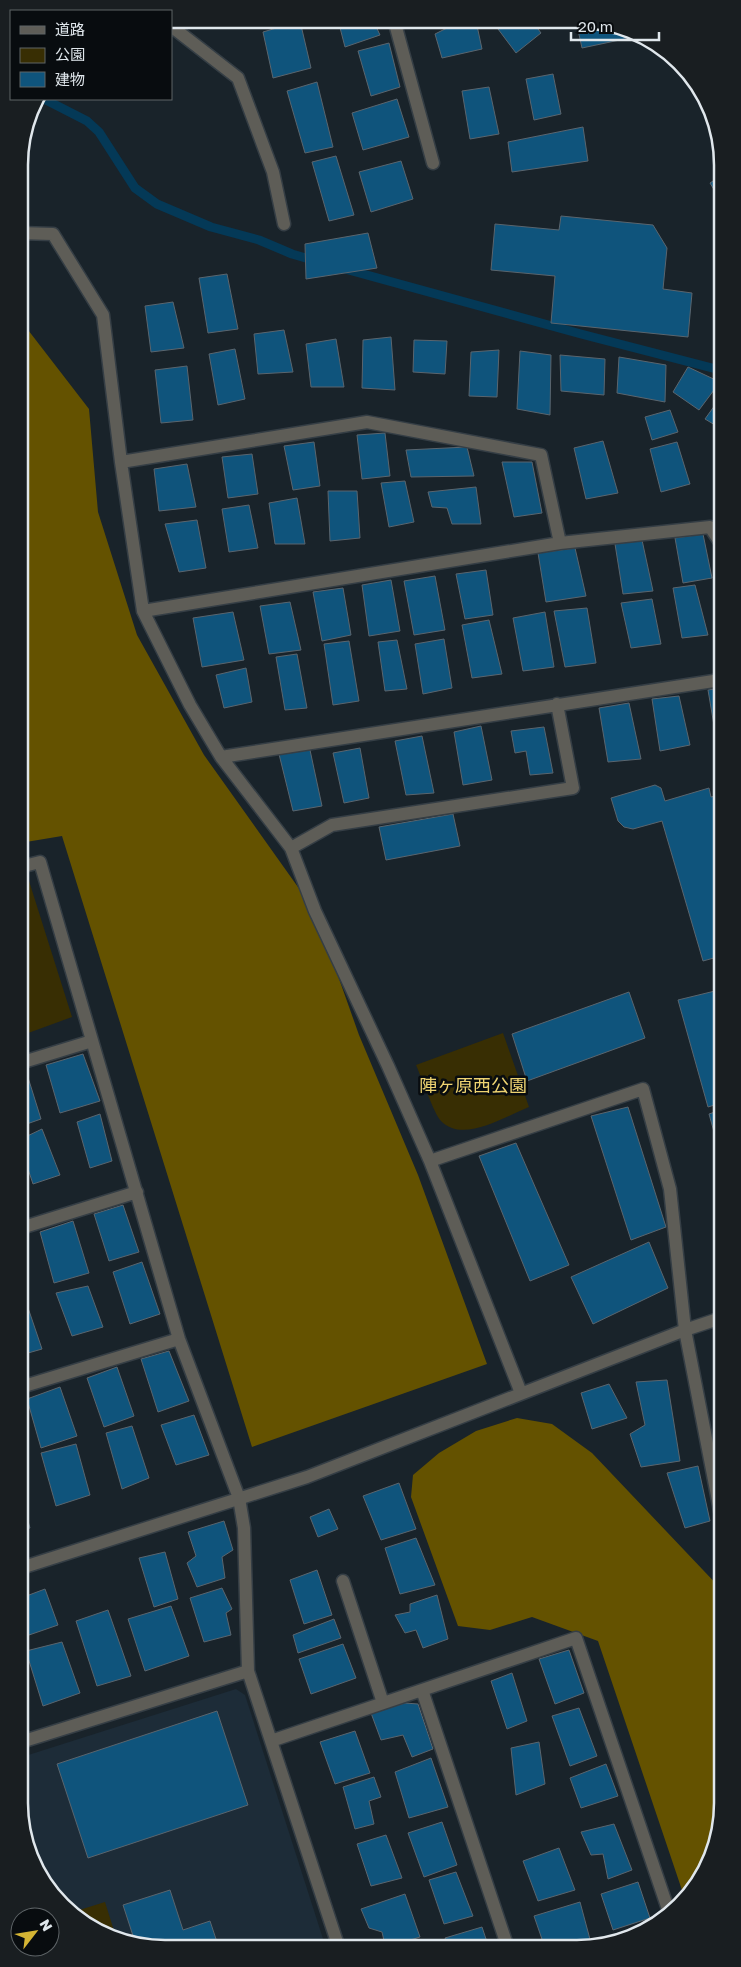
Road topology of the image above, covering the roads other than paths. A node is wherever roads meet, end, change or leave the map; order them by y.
1 (174, 28) edge
2 (396, 28) edge
3 (433, 163) dead end
4 (284, 224) dead end
5 (28, 233) edge
6 (121, 462) junction
7 (714, 533) edge
8 (560, 543) junction
9 (143, 611) junction
10 (714, 681) edge
11 (557, 704) junction
12 (221, 757) junction
13 (292, 848) junction
14 (28, 865) edge
15 (92, 1041) junction
16 (28, 1061) edge
17 (430, 1161) junction
18 (137, 1192) junction
19 (28, 1226) edge
20 (713, 1321) edge
21 (685, 1330) junction
22 (179, 1339) junction
23 (28, 1385) edge
24 (522, 1393) junction
25 (713, 1472) edge
26 (239, 1498) junction
27 (28, 1566) edge
28 (342, 1581) dead end
29 (248, 1671) junction
30 (422, 1690) junction
31 (383, 1702) junction
32 (28, 1740) edge
33 (271, 1741) junction
34 (667, 1905) edge
35 (336, 1940) edge
36 (505, 1940) edge

1 - 4 street
2 - 3 street
5 - 6 street
6 - 8 street
6 - 9 street
7 - 8 street
8 - 9 street
9 - 12 street
10 - 11 street
11 - 12 street
11 - 13 street
12 - 13 street
13 - 17 street
14 - 15 street
15 - 16 street
15 - 18 street
17 - 21 street
17 - 24 street
18 - 19 street
18 - 22 street
20 - 21 street
21 - 24 street
21 - 25 street
22 - 23 street
22 - 26 street
24 - 26 street
26 - 27 street
26 - 29 street
28 - 31 street
29 - 32 street
29 - 33 street
30 - 31 street
30 - 34 street
30 - 36 street
31 - 33 street
33 - 35 street

